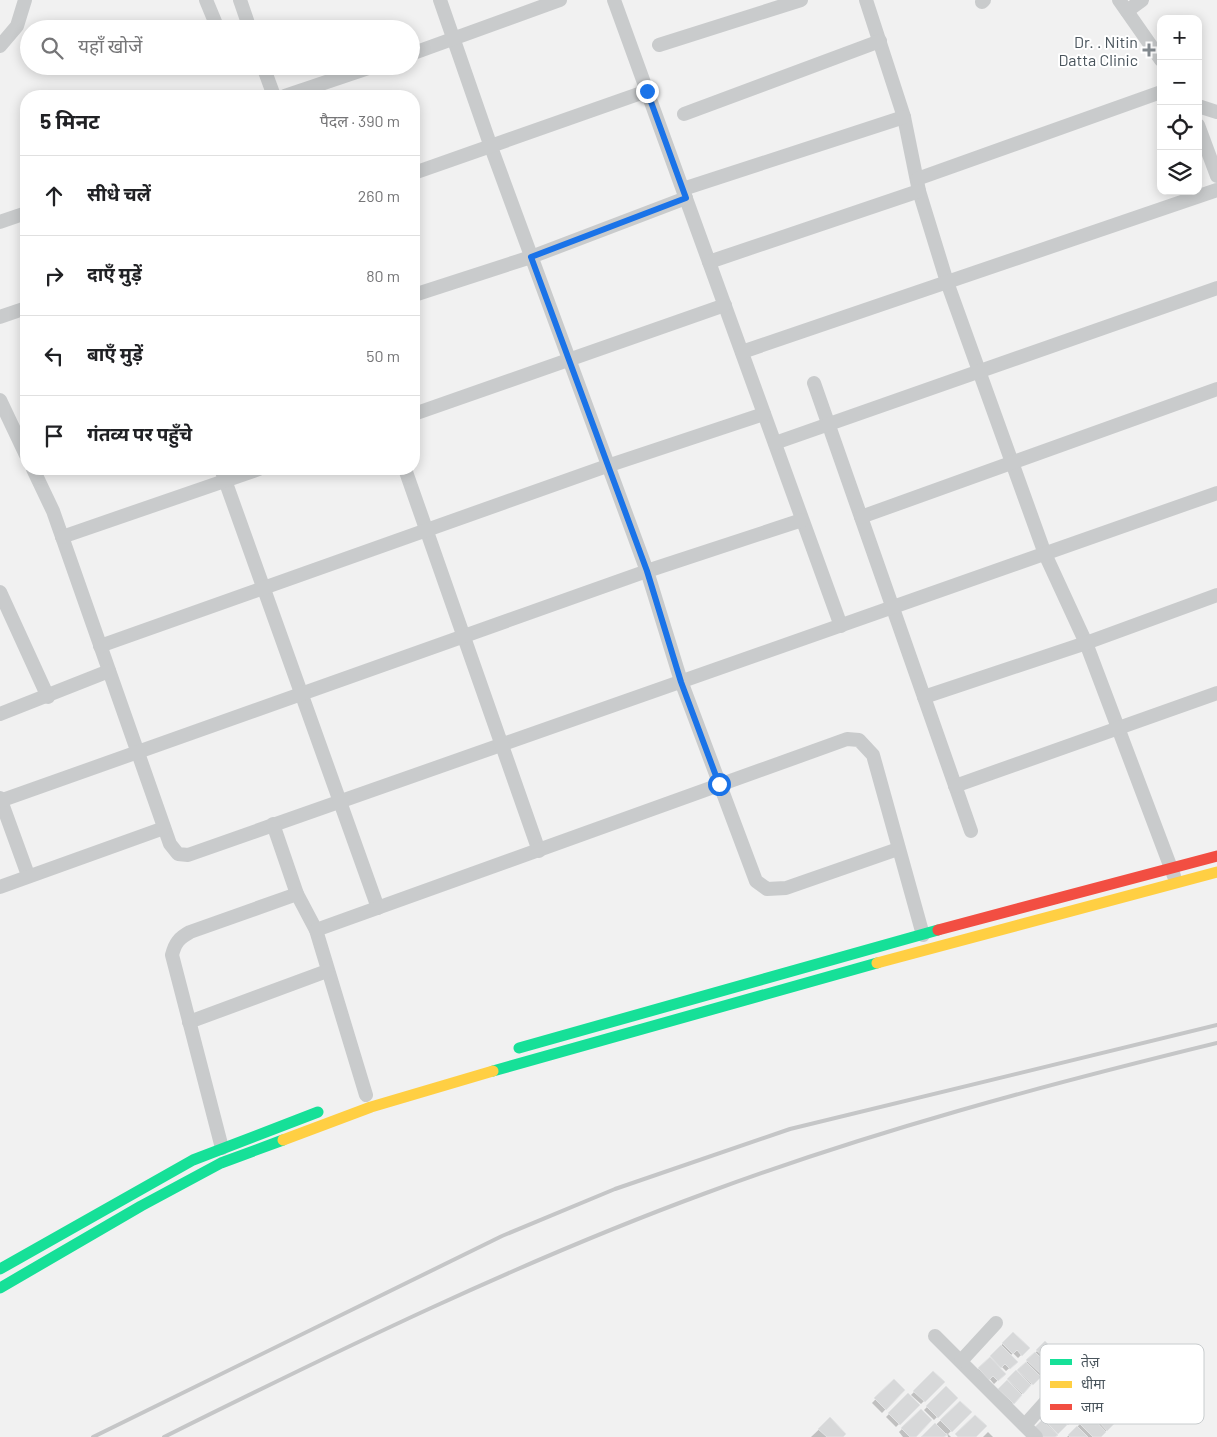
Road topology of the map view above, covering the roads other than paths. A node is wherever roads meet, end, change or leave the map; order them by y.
1 (26, 0) edge
2 (206, 0) edge
3 (240, 0) edge
4 (440, 0) edge
5 (560, 0) edge
6 (614, 0) edge
7 (801, 0) edge
8 (866, 0) edge
9 (1142, 0) edge
10 (1123, 5) edge
11 (214, 20) edge
12 (247, 20) edge
13 (453, 40) junction
14 (880, 41) junction
15 (0, 46) edge
16 (660, 46) dead end
17 (420, 51) edge
18 (1157, 54) edge
19 (266, 75) edge
20 (347, 75) edge
21 (272, 90) edge
22 (303, 90) edge
23 (647, 91) junction
24 (1157, 94) edge
25 (1202, 107) edge
26 (1217, 112) edge
27 (684, 114) dead end
28 (904, 117) junction
29 (1202, 136) edge
30 (491, 147) junction
31 (420, 172) edge
32 (1217, 176) edge
33 (918, 185) junction
34 (1217, 190) edge
35 (684, 194) junction
36 (20, 215) edge
37 (0, 222) edge
38 (531, 257) junction
39 (709, 262) junction
40 (947, 282) junction
41 (1217, 288) edge
42 (420, 293) edge
43 (725, 306) junction
44 (20, 310) edge
45 (0, 317) edge
46 (742, 352) junction
47 (568, 359) junction
48 (980, 372) junction
49 (814, 383) dead end
50 (1217, 389) edge
51 (0, 400) edge
52 (420, 412) edge
53 (764, 414) junction
54 (829, 425) junction
55 (20, 431) edge
56 (775, 443) junction
57 (1012, 463) junction
58 (607, 466) junction
59 (36, 475) edge
60 (224, 475) edge
61 (407, 475) edge
62 (1217, 492) edge
63 (861, 517) junction
64 (802, 520) junction
65 (427, 532) junction
66 (62, 537) junction
67 (1045, 554) junction
68 (647, 571) junction
69 (264, 589) junction
70 (0, 592) edge
71 (1217, 595) edge
72 (893, 608) junction
73 (841, 626) junction
74 (464, 638) junction
75 (1086, 643) junction
76 (100, 646) junction
77 (109, 671) junction
78 (681, 682) junction
79 (1217, 693) edge
80 (302, 694) junction
81 (48, 697) junction
82 (924, 697) junction
83 (0, 714) edge
84 (1117, 729) junction
85 (501, 744) junction
86 (137, 753) junction
87 (719, 784) junction
88 (955, 786) junction
89 (0, 800) edge
90 (340, 801) junction
91 (273, 824) junction
92 (164, 828) junction
93 (971, 831) dead end
94 (898, 850) junction
95 (539, 851) junction
96 (1217, 856) edge
97 (1172, 868) junction
98 (1217, 872) edge
99 (28, 875) junction
100 (1176, 884) junction
101 (0, 887) edge
102 (297, 894) junction
103 (378, 908) junction
104 (316, 930) junction
105 (923, 935) junction
106 (327, 971) junction
107 (189, 1022) junction
108 (506, 1052) dead end
109 (370, 1094) joint
110 (352, 1100) dead end
111 (328, 1108) dead end
112 (222, 1148) junction
113 (0, 1269) edge
114 (0, 1288) edge
115 (996, 1323) dead end
116 (935, 1336) dead end
117 (961, 1361) junction
118 (1040, 1407) edge
119 (1024, 1424) junction
120 (1036, 1437) edge

1 - 15 street
2 - 11 street
3 - 12 street
4 - 13 street
5 - 13 street
6 - 23 street
7 - 16 street
8 - 14 street
9 - 10 street
10 - 18 street
13 - 17 street
13 - 30 street
14 - 27 street
14 - 28 street
19 - 21 street
20 - 22 street
23 - 30 street
23 - 35 street
24 - 33 street
25 - 26 street
28 - 33 street
28 - 35 street
29 - 32 street
30 - 31 street
30 - 38 street
33 - 39 street
33 - 40 street
34 - 40 street
35 - 38 street
35 - 39 street
36 - 37 street
38 - 42 street
38 - 47 street
39 - 43 street
40 - 46 street
40 - 48 street
41 - 48 street
43 - 46 street
43 - 47 street
44 - 45 street
46 - 53 street
47 - 52 street
47 - 58 street
48 - 54 street
48 - 57 street
49 - 54 street
50 - 57 street
51 - 55 street
53 - 56 street
53 - 58 street
54 - 56 street
54 - 63 street
56 - 64 street
57 - 63 street
57 - 67 street
58 - 65 street
58 - 68 street
59 - 66 street
60 - 66 street
60 - 69 street
61 - 65 street
62 - 67 street
63 - 72 street
64 - 68 street
64 - 73 street
65 - 69 street
65 - 74 street
66 - 76 street
67 - 72 street
67 - 75 street
68 - 74 street
68 - 78 street
69 - 76 street
69 - 80 street
70 - 81 street
71 - 75 street
72 - 73 street
72 - 82 street
73 - 78 street
74 - 80 street
74 - 85 street
75 - 82 street
75 - 84 street
76 - 77 street
77 - 81 street
77 - 86 street
78 - 85 street
78 - 87 street
79 - 84 street
80 - 86 street
80 - 90 street
81 - 83 street
82 - 88 street
84 - 88 street
84 - 97 street
85 - 90 street
85 - 95 street
86 - 89 street
86 - 92 street
87 - 94 street
87 - 94 street
87 - 95 street
88 - 93 street
89 - 99 street
90 - 91 street
90 - 103 street
91 - 92 street
91 - 102 street
92 - 99 street
94 - 105 street
95 - 103 street
96 - 97 street
97 - 100 street
97 - 105 street
98 - 100 street
99 - 101 street
100 - 114 street
102 - 104 street
102 - 107 street
103 - 104 street
104 - 106 street
105 - 108 street
106 - 107 street
106 - 109 street
107 - 112 street
109 - 110 street
111 - 112 street
112 - 113 street
115 - 117 street
116 - 117 street
117 - 119 street
118 - 119 street
119 - 120 street

